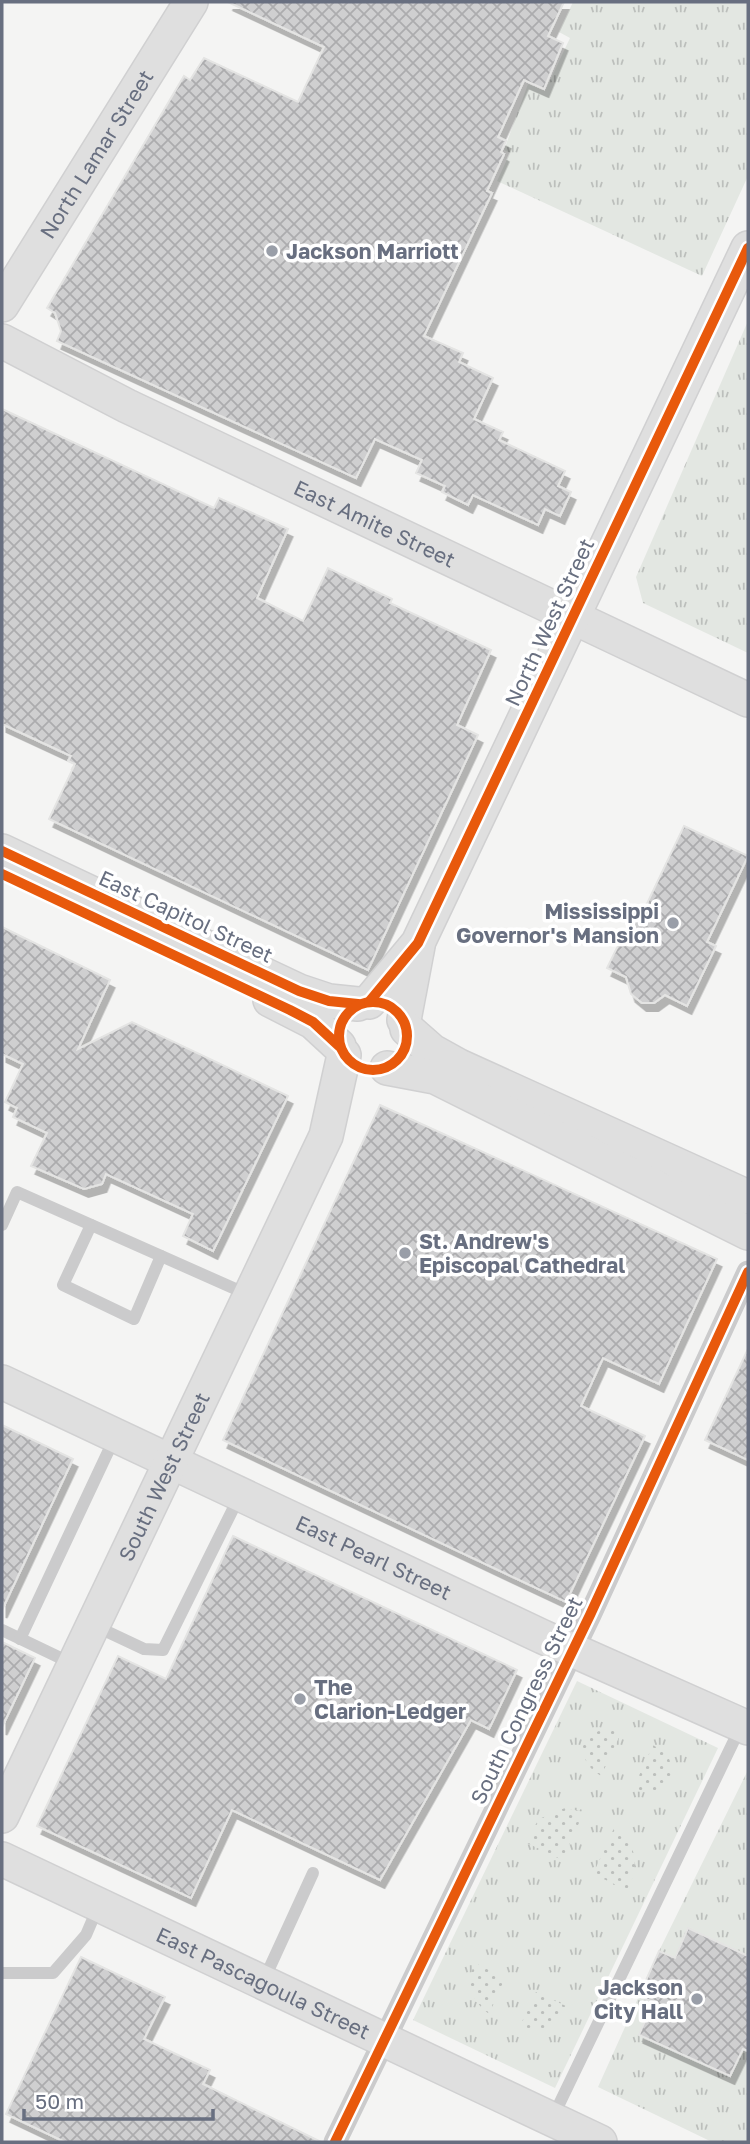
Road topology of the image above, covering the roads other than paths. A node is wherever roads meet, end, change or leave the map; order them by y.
1 (191, 2) edge
2 (748, 248) edge
3 (2, 305) edge
4 (2, 341) edge
5 (572, 617) junction
6 (748, 700) edge
7 (2, 851) edge
8 (2, 874) edge
9 (418, 943) junction
10 (363, 1003) junction
11 (406, 1025) junction
12 (342, 1051) junction
13 (383, 1069) junction
14 (326, 1136) junction
15 (748, 1198) edge
16 (2, 1225) edge
17 (91, 1225) junction
18 (748, 1233) edge
19 (161, 1256) junction
20 (748, 1272) edge
21 (252, 1296) junction
22 (2, 1382) edge
23 (116, 1436) junction
24 (171, 1462) junction
25 (241, 1493) junction
26 (93, 1625) junction
27 (2, 1630) edge
28 (20, 1639) junction
29 (573, 1649) junction
30 (74, 1665) junction
31 (745, 1727) edge
32 (2, 1816) edge
33 (2, 1859) edge
34 (313, 1873) dead end
35 (100, 1903) junction
36 (2, 1973) edge
37 (263, 1982) junction
38 (383, 2040) junction
39 (552, 2120) junction
40 (335, 2142) edge
41 (600, 2142) edge

1 - 3 main road, North Lamar Street
2 - 5 main road, North West Street
4 - 5 main road, East Amite Street
5 - 6 main road, East Amite Street
5 - 9 main road, North West Street
7 - 10 main road, East Capitol Street
8 - 12 main road, East Capitol Street
9 - 10 main road, North West Street
9 - 11 main road
10 - 11 main road
10 - 12 main road
11 - 13 main road
11 - 15 main road
12 - 13 main road
12 - 14 main road, South West Street
13 - 14 main road, South West Street
13 - 18 main road
14 - 21 main road, South West Street
16 - 17 lane
17 - 19 lane
17 - 19 lane
19 - 21 lane
20 - 29 street, South Congress Street
21 - 24 main road, South West Street
22 - 23 main road, East Pearl Street
23 - 24 main road, East Pearl Street
23 - 28 lane
24 - 25 main road, East Pearl Street
24 - 26 main road, South West Street
25 - 26 lane
25 - 29 main road, East Pearl Street
26 - 30 main road, South West Street
27 - 28 lane
28 - 30 lane
29 - 31 main road, East Pearl Street
29 - 38 street, South Congress Street
30 - 32 main road, South West Street
31 - 39 lane
33 - 35 main road, East Pascagoula Street
34 - 37 lane
35 - 36 lane
35 - 37 main road, East Pascagoula Street
37 - 38 main road, East Pascagoula Street
38 - 39 main road, East Pascagoula Street
38 - 40 street, South Congress Street
39 - 41 main road, East Pascagoula Street

